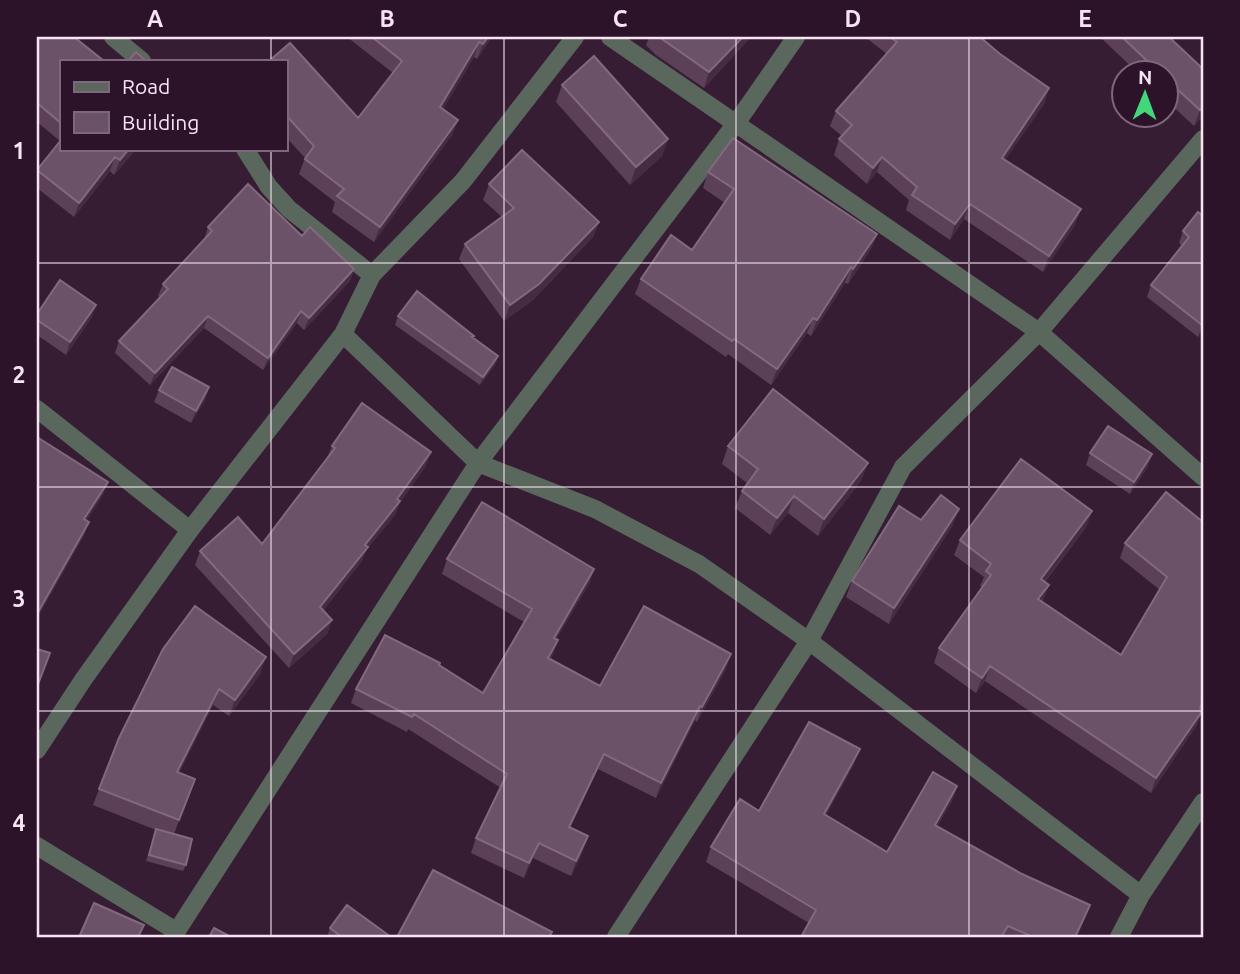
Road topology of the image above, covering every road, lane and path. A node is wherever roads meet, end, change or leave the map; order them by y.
1 (113, 37) edge
2 (575, 37) edge
3 (610, 37) edge
4 (796, 37) edge
5 (141, 60) edge
6 (737, 122) junction
7 (1203, 139) edge
8 (246, 150) edge
9 (372, 275) junction
10 (1039, 332) junction
11 (343, 334) junction
12 (37, 408) edge
13 (478, 463) junction
14 (1203, 477) edge
15 (190, 530) junction
16 (809, 640) junction
17 (37, 750) edge
18 (1203, 802) edge
19 (37, 846) edge
20 (1141, 895) junction
21 (174, 934) edge
22 (616, 937) edge
23 (1119, 937) edge

1 - 5 street
2 - 9 street
3 - 6 street
4 - 6 street
6 - 10 street
6 - 13 street
7 - 10 street
8 - 9 street
9 - 11 street
10 - 14 street
10 - 16 street
11 - 13 street
11 - 15 street
12 - 15 street
13 - 16 street
13 - 21 street
15 - 17 street
16 - 20 street
16 - 22 street
18 - 20 street
19 - 21 street
20 - 23 street

